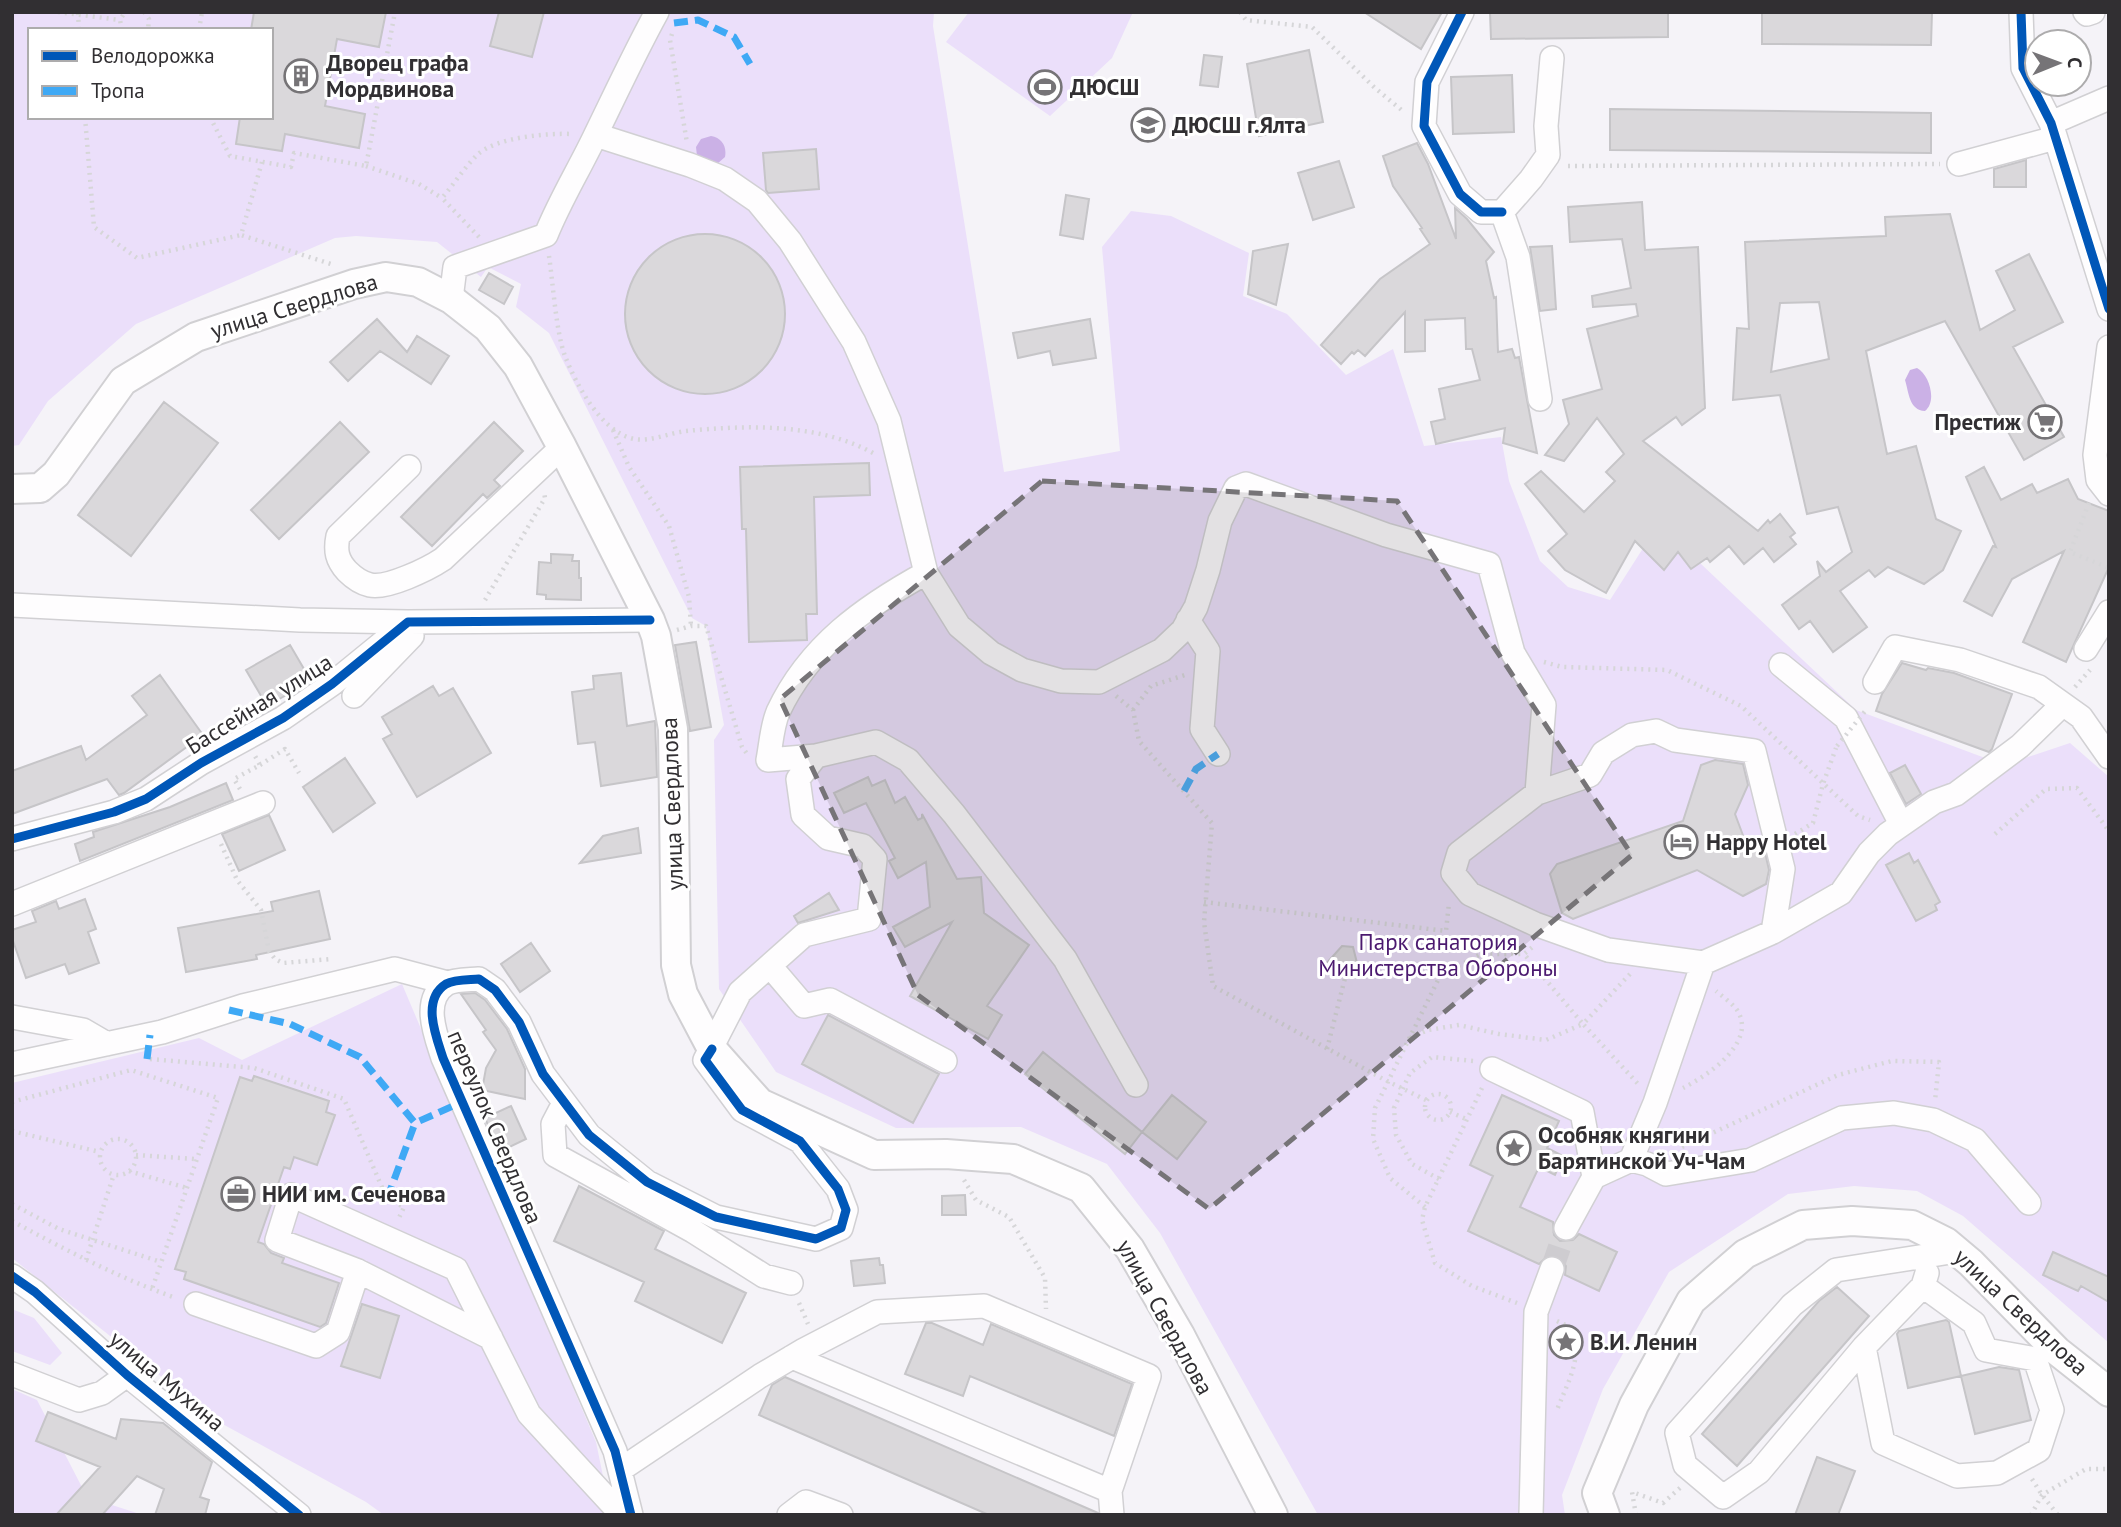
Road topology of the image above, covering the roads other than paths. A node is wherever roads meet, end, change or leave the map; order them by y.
1 (1462, 12) edge
2 (2021, 12) edge
3 (2085, 12) edge
4 (2093, 12) edge
5 (665, 18) edge
6 (1552, 58) dead end
7 (2109, 98) edge
8 (2053, 131) junction
9 (596, 135) junction
10 (1959, 164) road end
11 (1502, 212) junction
12 (450, 299) junction
13 (2108, 304) edge
14 (2109, 347) edge
15 (2106, 389) edge
16 (1540, 399) dead end
17 (562, 447) junction
18 (409, 467) dead end
19 (2104, 487) edge
20 (12, 489) edge
21 (926, 573) junction
22 (12, 605) edge
23 (2109, 612) edge
24 (1188, 620) junction
25 (408, 622) junction
26 (653, 628) junction
27 (2092, 656) road end
28 (1781, 665) dead end
29 (1875, 682) dead end
30 (354, 696) dead end
31 (2062, 705) junction
32 (1218, 754) dead end
33 (816, 756) junction
34 (2109, 757) edge
35 (1537, 793) junction
36 (256, 806) road end
37 (1898, 827) junction
38 (15, 839) edge
39 (12, 904) edge
40 (1773, 932) junction
41 (769, 966) junction
42 (1702, 969) junction
43 (448, 983) junction
44 (12, 1017) edge
45 (107, 1044) junction
46 (712, 1049) junction
47 (945, 1061) dead end
48 (12, 1065) edge
49 (1492, 1069) road end
50 (1136, 1085) dead end
51 (564, 1103) junction
52 (1639, 1162) junction
53 (1594, 1177) junction
54 (2029, 1203) dead end
55 (1566, 1228) tunnel mouth
56 (1944, 1254) junction
57 (1552, 1269) tunnel mouth
58 (358, 1270) junction
59 (12, 1276) edge
60 (791, 1283) road end
61 (1923, 1286) junction
62 (196, 1304) road end
63 (492, 1338) junction
64 (1864, 1347) junction
65 (792, 1357) junction
66 (12, 1374) edge
67 (127, 1375) junction
68 (2109, 1392) edge
69 (620, 1470) junction
70 (1110, 1491) junction
71 (301, 1514) edge
72 (622, 1515) edge
73 (631, 1515) edge
74 (789, 1515) edge
75 (841, 1515) edge
76 (1112, 1515) edge
77 (1273, 1515) edge
78 (1531, 1515) edge
79 (1605, 1515) edge

1 - 11 street
2 - 8 street
3 - 4 street
5 - 9 street
6 - 11 street
7 - 8 street
8 - 10 street
8 - 13 street
9 - 12 street
9 - 21 street
11 - 16 street
12 - 17 main road, улица Свердлова
12 - 20 main road, улица Свердлова
14 - 15 street
15 - 19 street
17 - 18 street
17 - 26 main road, улица Свердлова
21 - 24 street
21 - 33 street
22 - 25 street
23 - 27 street
24 - 32 street
24 - 35 street
25 - 26 street
25 - 30 street
25 - 38 street, Бассейная улица
26 - 46 main road, улица Свердлова
28 - 37 street
29 - 31 street
31 - 34 street
31 - 37 street
33 - 41 street
33 - 50 street
35 - 40 street
35 - 42 street
36 - 39 street
37 - 40 street
40 - 42 street
41 - 46 street
41 - 47 street
42 - 52 street
43 - 45 street
43 - 51 street
43 - 69 street, переулок Свердлова
44 - 45 street
45 - 48 street
46 - 51 street
46 - 77 main road, улица Свердлова
49 - 53 street
51 - 60 street
52 - 53 street
52 - 54 street
53 - 55 street
56 - 61 street
56 - 64 street
56 - 68 main road, улица Свердлова
56 - 79 main road, улица Свердлова
57 - 78 street
58 - 62 street
58 - 63 street
58 - 63 street
59 - 67 street, улица Мухина
61 - 64 street
61 - 64 street
63 - 72 street
65 - 69 street
65 - 70 street
65 - 70 street
66 - 67 street
67 - 71 street, улица Мухина
69 - 73 street, переулок Свердлова
70 - 76 street
74 - 75 street

